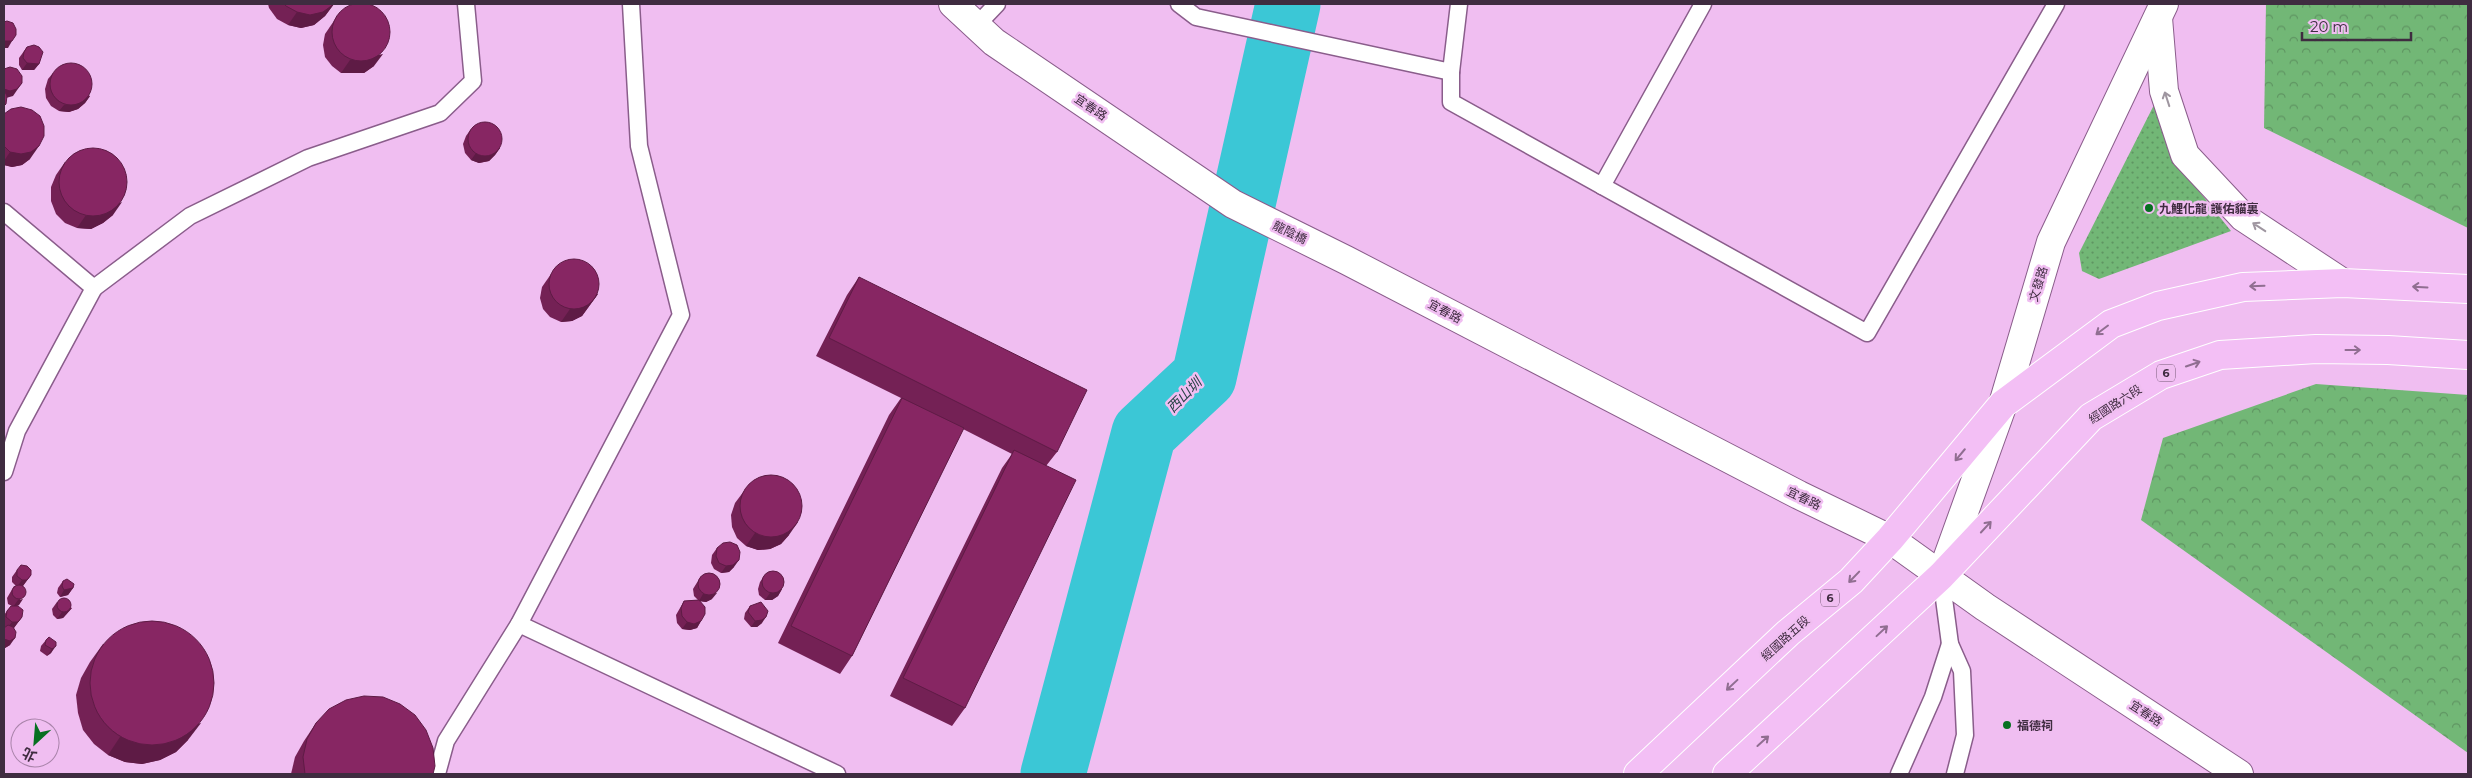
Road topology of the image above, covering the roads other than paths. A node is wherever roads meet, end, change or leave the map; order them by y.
1 (466, 4) edge
2 (631, 4) edge
3 (953, 4) edge
4 (997, 4) edge
5 (1179, 4) edge
6 (1459, 4) edge
7 (1703, 4) edge
8 (2056, 4) edge
9 (2161, 10) edge
10 (976, 26) junction
11 (1451, 72) junction
12 (1602, 186) junction
13 (1234, 204) joint
14 (4, 212) edge
15 (1346, 260) joint
16 (2344, 283) junction
17 (94, 288) junction
18 (2468, 289) edge
19 (2468, 355) edge
20 (2003, 404) junction
21 (4, 472) edge
22 (1890, 539) junction
23 (1941, 576) junction
24 (519, 624) junction
25 (1950, 644) junction
26 (437, 774) edge
27 (837, 774) edge
28 (1638, 774) edge
29 (1727, 774) edge
30 (1899, 774) edge
31 (1955, 774) edge
32 (2239, 774) edge

1 - 17 lane
2 - 24 lane
3 - 10 street, 宜春路
4 - 10 lane
5 - 11 lane
6 - 11 lane
7 - 12 lane
8 - 12 lane
16 -> 9 street
9 - 20 street, 文發路
10 - 13 street, 宜春路
11 - 12 lane
13 - 15 street, 龍陰橋
14 - 17 lane
15 - 22 street, 宜春路
18 -> 16 main road, 6
16 -> 20 main road, 6
17 - 21 lane
23 -> 19 main road, 經國路六段 / 6
20 -> 22 main road, 經國路五段 / 6
20 - 23 street, 文發路
22 - 23 street, 宜春路
22 -> 28 main road, 經國路五段 / 6
23 - 25 lane
29 -> 23 main road, 6
23 - 32 street, 宜春路
24 - 26 lane
24 - 27 lane
25 - 30 lane
25 - 31 lane

